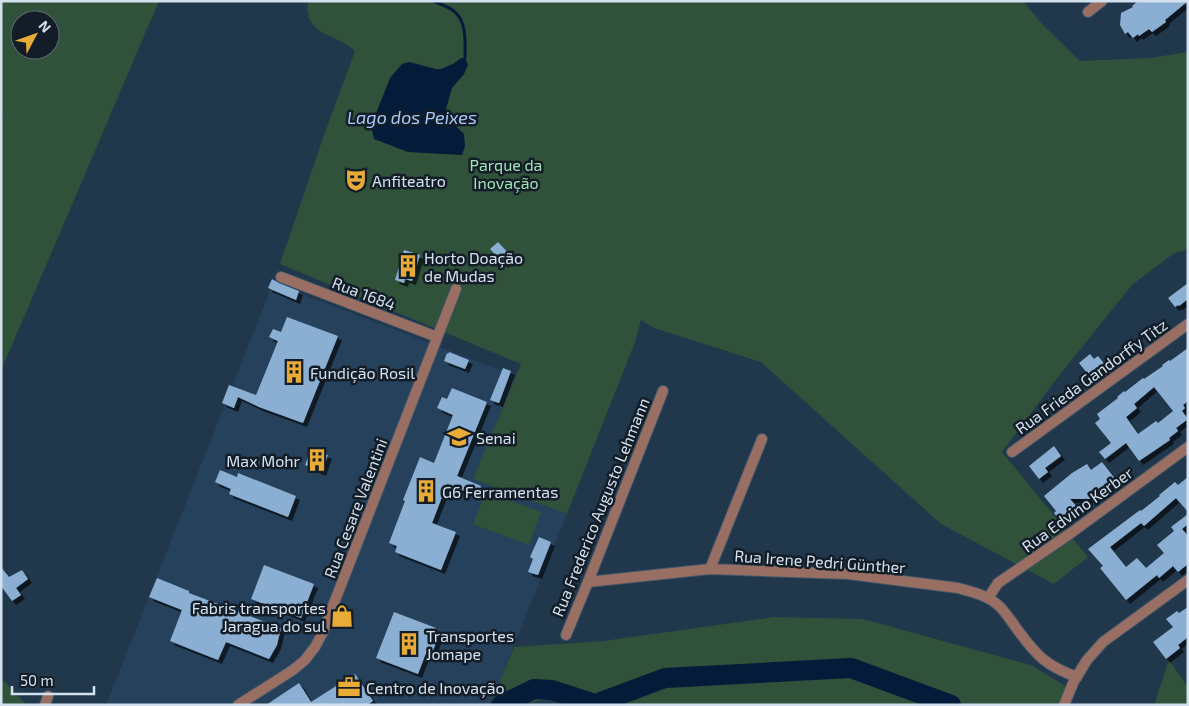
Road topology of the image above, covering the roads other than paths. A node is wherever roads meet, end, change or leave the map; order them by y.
1 (1102, 1) edge
2 (1088, 12) dead end
3 (281, 277) dead end
4 (456, 289) dead end
5 (1188, 324) edge
6 (437, 337) junction
7 (662, 391) dead end
8 (762, 439) dead end
9 (1188, 447) edge
10 (1012, 452) dead end
11 (710, 569) junction
12 (1188, 580) edge
13 (588, 582) junction
14 (988, 598) junction
15 (566, 635) dead end
16 (1076, 677) junction
17 (238, 705) edge
18 (1064, 705) edge

1 - 2 street
3 - 6 street, Rua 1684
4 - 6 street, Rua Cesare Valentini
5 - 10 street, Rua Frieda Gandorffy Titz
6 - 17 street, Rua Cesare Valentini
7 - 13 street, Rua Frederico Augusto Lehmann
8 - 11 street
9 - 14 street, Rua Edvino Kerber
11 - 13 street, Rua Irene Pedri Günther
11 - 14 street, Rua Irene Pedri Günther
12 - 16 street
13 - 15 street, Rua Frederico Augusto Lehmann
14 - 16 street, Rua Irene Pedri Günther
16 - 18 street

